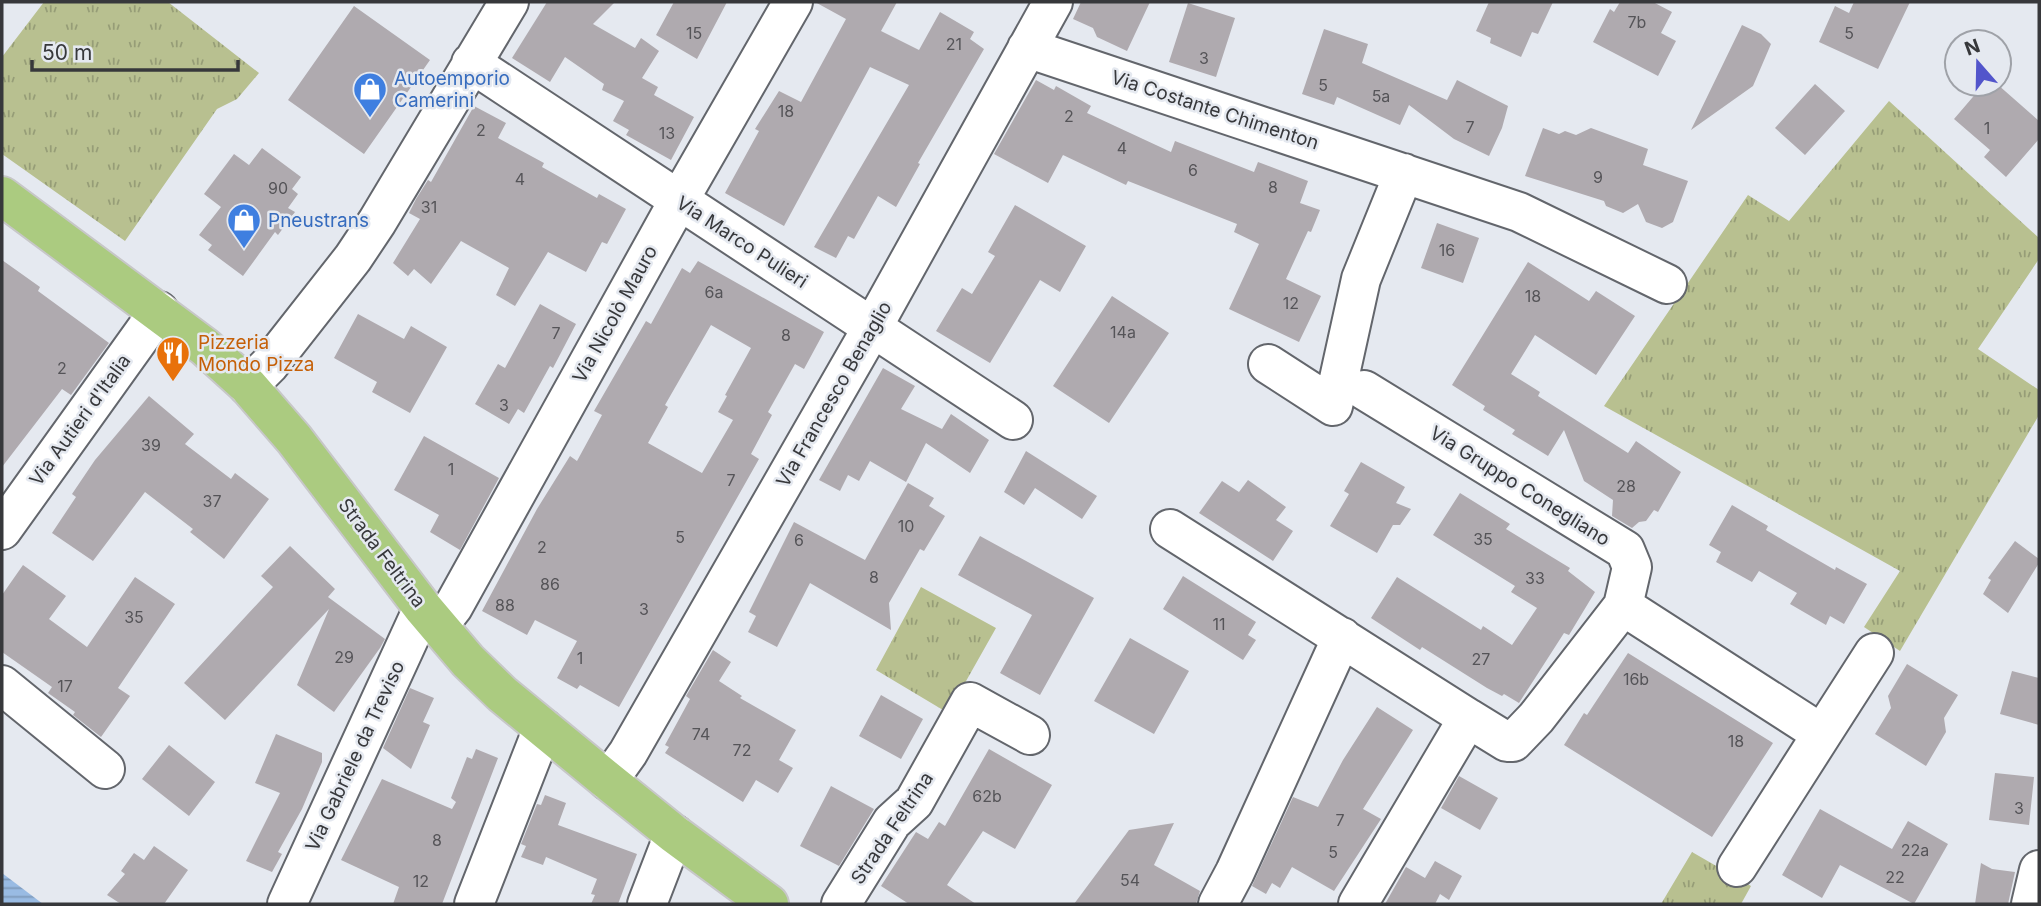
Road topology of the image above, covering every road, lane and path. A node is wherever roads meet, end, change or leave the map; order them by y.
1 (509, 2) edge
2 (793, 2) edge
3 (1053, 2) edge
4 (1027, 48) junction
5 (471, 63) junction
6 (1404, 173) junction
7 (2, 196) edge
8 (679, 200) junction
9 (1667, 284) dead end
10 (159, 311) junction
11 (872, 328) junction
12 (1268, 364) dead end
13 (248, 386) junction
14 (1364, 390) dead end
15 (1013, 420) dead end
16 (1170, 529) dead end
17 (2, 530) edge
18 (1623, 606) junction
19 (430, 617) junction
20 (1342, 637) junction
21 (1874, 653) dead end
22 (2, 685) edge
23 (1468, 718) junction
24 (543, 728) junction
25 (1822, 734) junction
26 (1030, 735) dead end
27 (105, 768) dead end
28 (608, 781) junction
29 (674, 834) junction
30 (1737, 867) dead end
31 (2039, 870) edge
32 (287, 904) edge
33 (474, 904) edge
34 (648, 904) edge
35 (769, 904) edge
36 (841, 904) edge
37 (1219, 904) edge
38 (1359, 904) edge
39 (2031, 904) edge

1 - 5 street
2 - 8 street, Via Nicolò Mauro
3 - 4 street, Via Francesco Benaglio
4 - 6 street, Via Costante Chimenton
4 - 11 street, Via Francesco Benaglio
5 - 8 street, Via Marco Pulieri
5 - 13 street
6 - 9 street, Via Costante Chimenton
6 - 12 street
7 - 10 main road, Strada Feltrina
8 - 11 street, Via Marco Pulieri
8 - 19 street, Via Nicolò Mauro
10 - 13 main road, Strada Feltrina
10 - 17 street, Via Autieri d'Italia
11 - 15 street, Via Marco Pulieri
11 - 28 street, Via Francesco Benaglio
13 - 19 main road, Strada Feltrina
14 - 18 street, Via Gruppo Conegliano
16 - 20 street, Via Gruppo Conegliano
18 - 23 street, Via Gruppo Conegliano
18 - 25 street
19 - 24 main road, Strada Feltrina
19 - 32 street, Via Gabriele da Treviso
20 - 23 street, Via Gruppo Conegliano
20 - 37 street
21 - 25 street
22 - 27 street
23 - 38 street
24 - 28 main road, Strada Feltrina
24 - 33 street
25 - 30 street
26 - 36 street, Strada Feltrina
28 - 29 main road, Strada Feltrina
29 - 34 street
29 - 35 main road, Strada Feltrina
31 - 39 street

